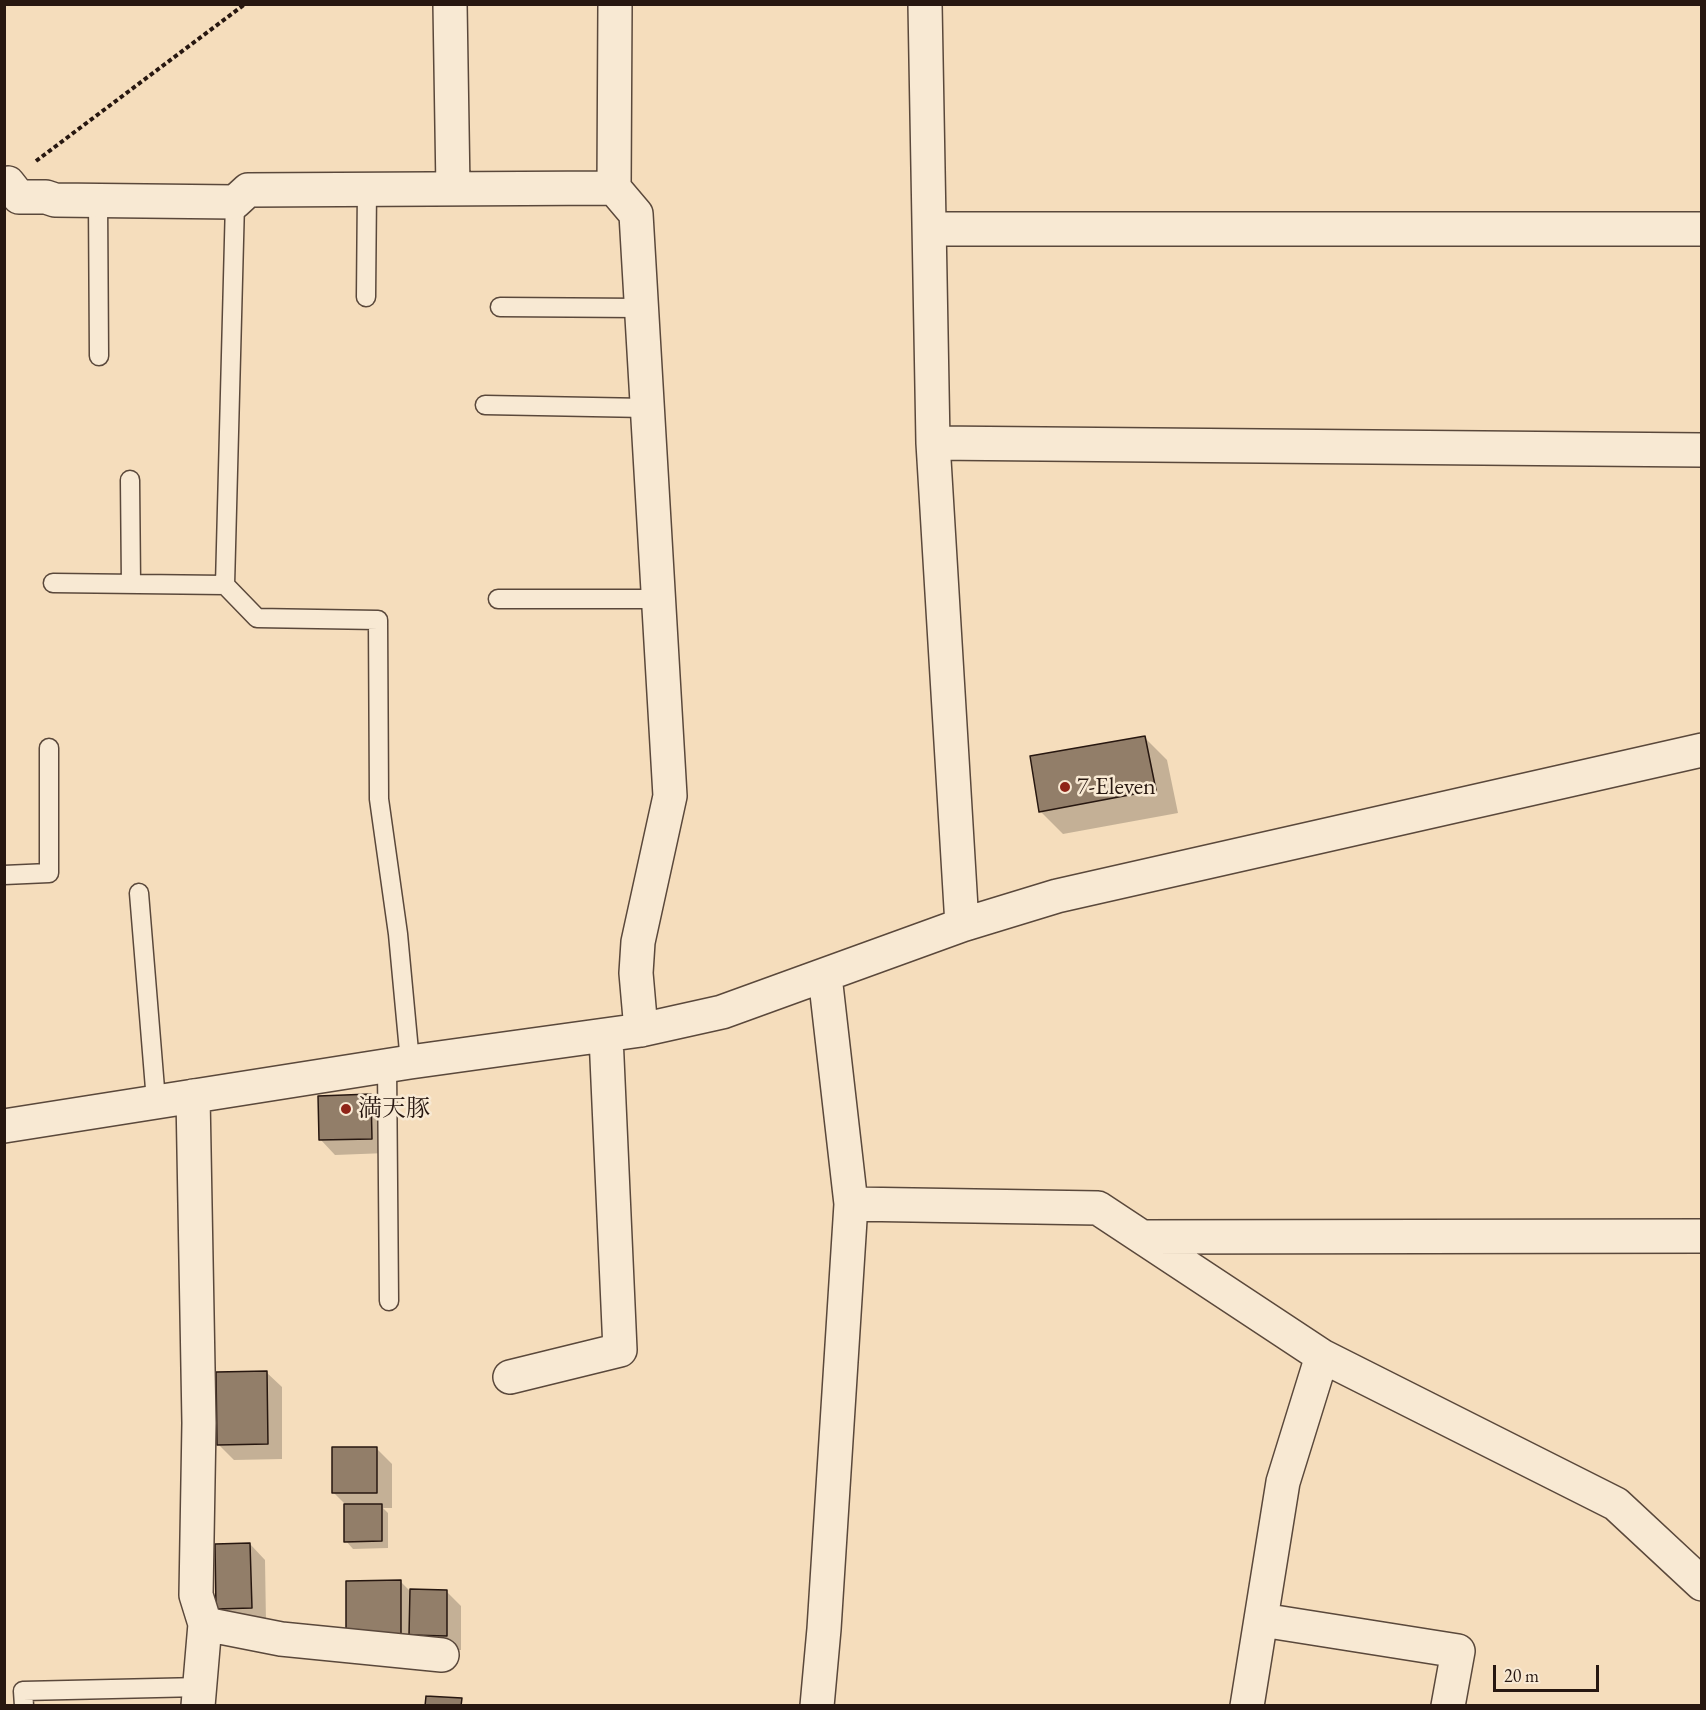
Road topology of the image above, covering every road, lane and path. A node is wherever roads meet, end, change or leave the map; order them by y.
1 (245, 4) edge
2 (450, 4) edge
3 (615, 4) edge
4 (925, 4) edge
5 (8, 183) joint
6 (614, 188) junction
7 (367, 189) junction
8 (453, 189) junction
9 (98, 201) junction
10 (235, 202) junction
11 (930, 229) junction
12 (1701, 229) edge
13 (366, 297) dead end
14 (500, 307) dead end
15 (640, 308) junction
16 (99, 356) dead end
17 (485, 405) dead end
18 (646, 408) junction
19 (933, 444) junction
20 (1701, 450) edge
21 (130, 480) dead end
22 (53, 584) dead end
23 (131, 584) junction
24 (225, 585) junction
25 (498, 599) dead end
26 (658, 599) junction
27 (49, 748) dead end
28 (1701, 750) edge
29 (4, 875) edge
30 (139, 893) dead end
31 (962, 925) junction
32 (825, 976) junction
33 (641, 1030) junction
34 (606, 1036) junction
35 (398, 1064) junction
36 (193, 1096) junction
37 (156, 1101) junction
38 (4, 1126) edge
39 (851, 1204) junction
40 (1701, 1236) edge
41 (1143, 1237) junction
42 (389, 1300) dead end
43 (1322, 1356) junction
44 (510, 1377) dead end
45 (1701, 1584) edge
46 (1262, 1620) junction
47 (205, 1624) junction
48 (442, 1655) dead end
49 (200, 1696) edge
50 (24, 1706) edge
51 (817, 1706) edge
52 (1247, 1706) edge
53 (1448, 1706) edge

1 - 5 path
2 - 8 street
3 - 6 street
4 - 11 street
5 - 9 street
6 - 8 street
6 - 15 street
7 - 8 street
7 - 10 street
7 - 13 lane
9 - 10 street
9 - 16 lane
10 - 24 lane
11 - 12 street
11 - 19 street
14 - 15 lane
15 - 18 street
17 - 18 lane
18 - 26 street
19 - 20 street
19 - 31 street
21 - 23 lane
22 - 23 lane
23 - 24 lane
24 - 35 lane
25 - 26 lane
26 - 33 street
27 - 29 lane
28 - 31 street
30 - 37 lane
31 - 32 street
32 - 33 street
32 - 39 street
33 - 34 street
34 - 35 street
34 - 44 street
35 - 36 street
35 - 42 lane
36 - 37 street
36 - 47 street
37 - 38 street
39 - 41 street
39 - 51 street
40 - 41 street
41 - 43 street
43 - 45 street
43 - 46 street
46 - 52 street
46 - 53 street
47 - 48 street
47 - 49 street
49 - 50 lane

